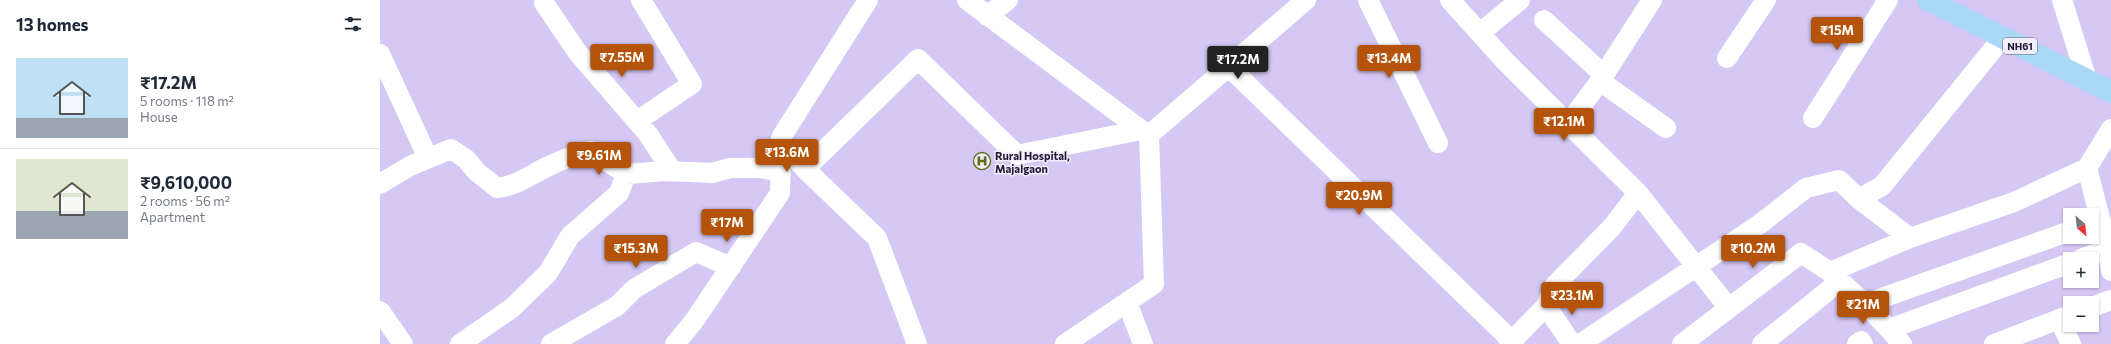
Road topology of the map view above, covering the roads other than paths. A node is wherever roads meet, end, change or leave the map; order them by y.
1 (868, 0) edge
2 (967, 0) edge
3 (1008, 0) edge
4 (1306, 0) edge
5 (1368, 0) edge
6 (1450, 0) edge
7 (1520, 0) edge
8 (1652, 0) edge
9 (1766, 0) edge
10 (1888, 0) edge
11 (1928, 0) edge
12 (2062, 0) edge
13 (647, 2) edge
14 (544, 3) dead end
15 (987, 16) junction
16 (1544, 20) dead end
17 (1480, 33) junction
18 (2003, 37) junction
19 (380, 54) edge
20 (1727, 58) dead end
21 (1229, 67) junction
22 (1602, 78) junction
23 (2087, 80) junction
24 (2111, 92) edge
25 (1813, 118) dead end
26 (637, 121) junction
27 (1568, 124) junction
28 (1666, 128) dead end
29 (2111, 129) edge
30 (1145, 132) junction
31 (780, 142) junction
32 (1438, 143) dead end
33 (428, 158) junction
34 (2087, 168) junction
35 (805, 169) junction
36 (672, 171) junction
37 (781, 172) junction
38 (626, 174) junction
39 (380, 184) edge
40 (1638, 193) junction
41 (1859, 199) junction
42 (2103, 231) edge
43 (2063, 233) edge
44 (1910, 238) junction
45 (2086, 252) edge
46 (2063, 266) edge
47 (731, 267) junction
48 (1696, 267) junction
49 (2111, 271) edge
50 (1835, 276) junction
51 (2111, 300) edge
52 (1127, 302) junction
53 (1865, 304) junction
54 (2099, 304) edge
55 (1546, 306) junction
56 (1728, 307) junction
57 (380, 311) edge
58 (2063, 317) edge
59 (2068, 332) edge
60 (1895, 337) edge
61 (1510, 343) edge
62 (402, 344) edge
63 (460, 344) edge
64 (551, 344) edge
65 (675, 344) edge
66 (917, 344) edge
67 (1064, 344) edge
68 (1143, 344) edge
69 (1572, 344) edge
70 (1580, 344) edge
71 (1682, 344) edge
72 (1762, 344) edge
73 (1857, 344) edge
74 (1863, 344) edge
75 (1994, 344) edge
76 (2071, 344) edge

1 - 31 street
2 - 15 street
3 - 15 street
4 - 21 street
5 - 32 street
6 - 17 street
7 - 17 street
8 - 22 street
9 - 20 street
10 - 25 street
11 - 18 main road, NH61
12 - 23 street
13 - 26 street
14 - 26 street
15 - 30 street
16 - 22 street
17 - 27 street
18 - 23 main road, NH61
18 - 41 street
19 - 33 street
21 - 30 street
21 - 61 street
22 - 27 street
22 - 28 street
23 - 24 main road, NH61
26 - 36 street
27 - 40 street
29 - 34 street
30 - 35 street
30 - 52 street
31 - 35 street
31 - 37 street
33 - 38 street
33 - 39 street
34 - 42 street
34 - 44 street
35 - 66 street
36 - 37 street
36 - 38 street
37 - 47 street
38 - 63 street
40 - 48 street
40 - 55 street
41 - 44 street
41 - 48 street
42 - 45 street
42 - 49 street
43 - 53 street
44 - 50 street
46 - 60 street
47 - 64 street
47 - 65 street
48 - 56 street
48 - 70 street
50 - 53 street
50 - 56 street
50 - 72 street
51 - 54 street
52 - 67 street
52 - 68 street
53 - 60 street
55 - 61 street
55 - 69 street
56 - 71 street
57 - 62 street
58 - 75 street
59 - 76 street
73 - 74 street

